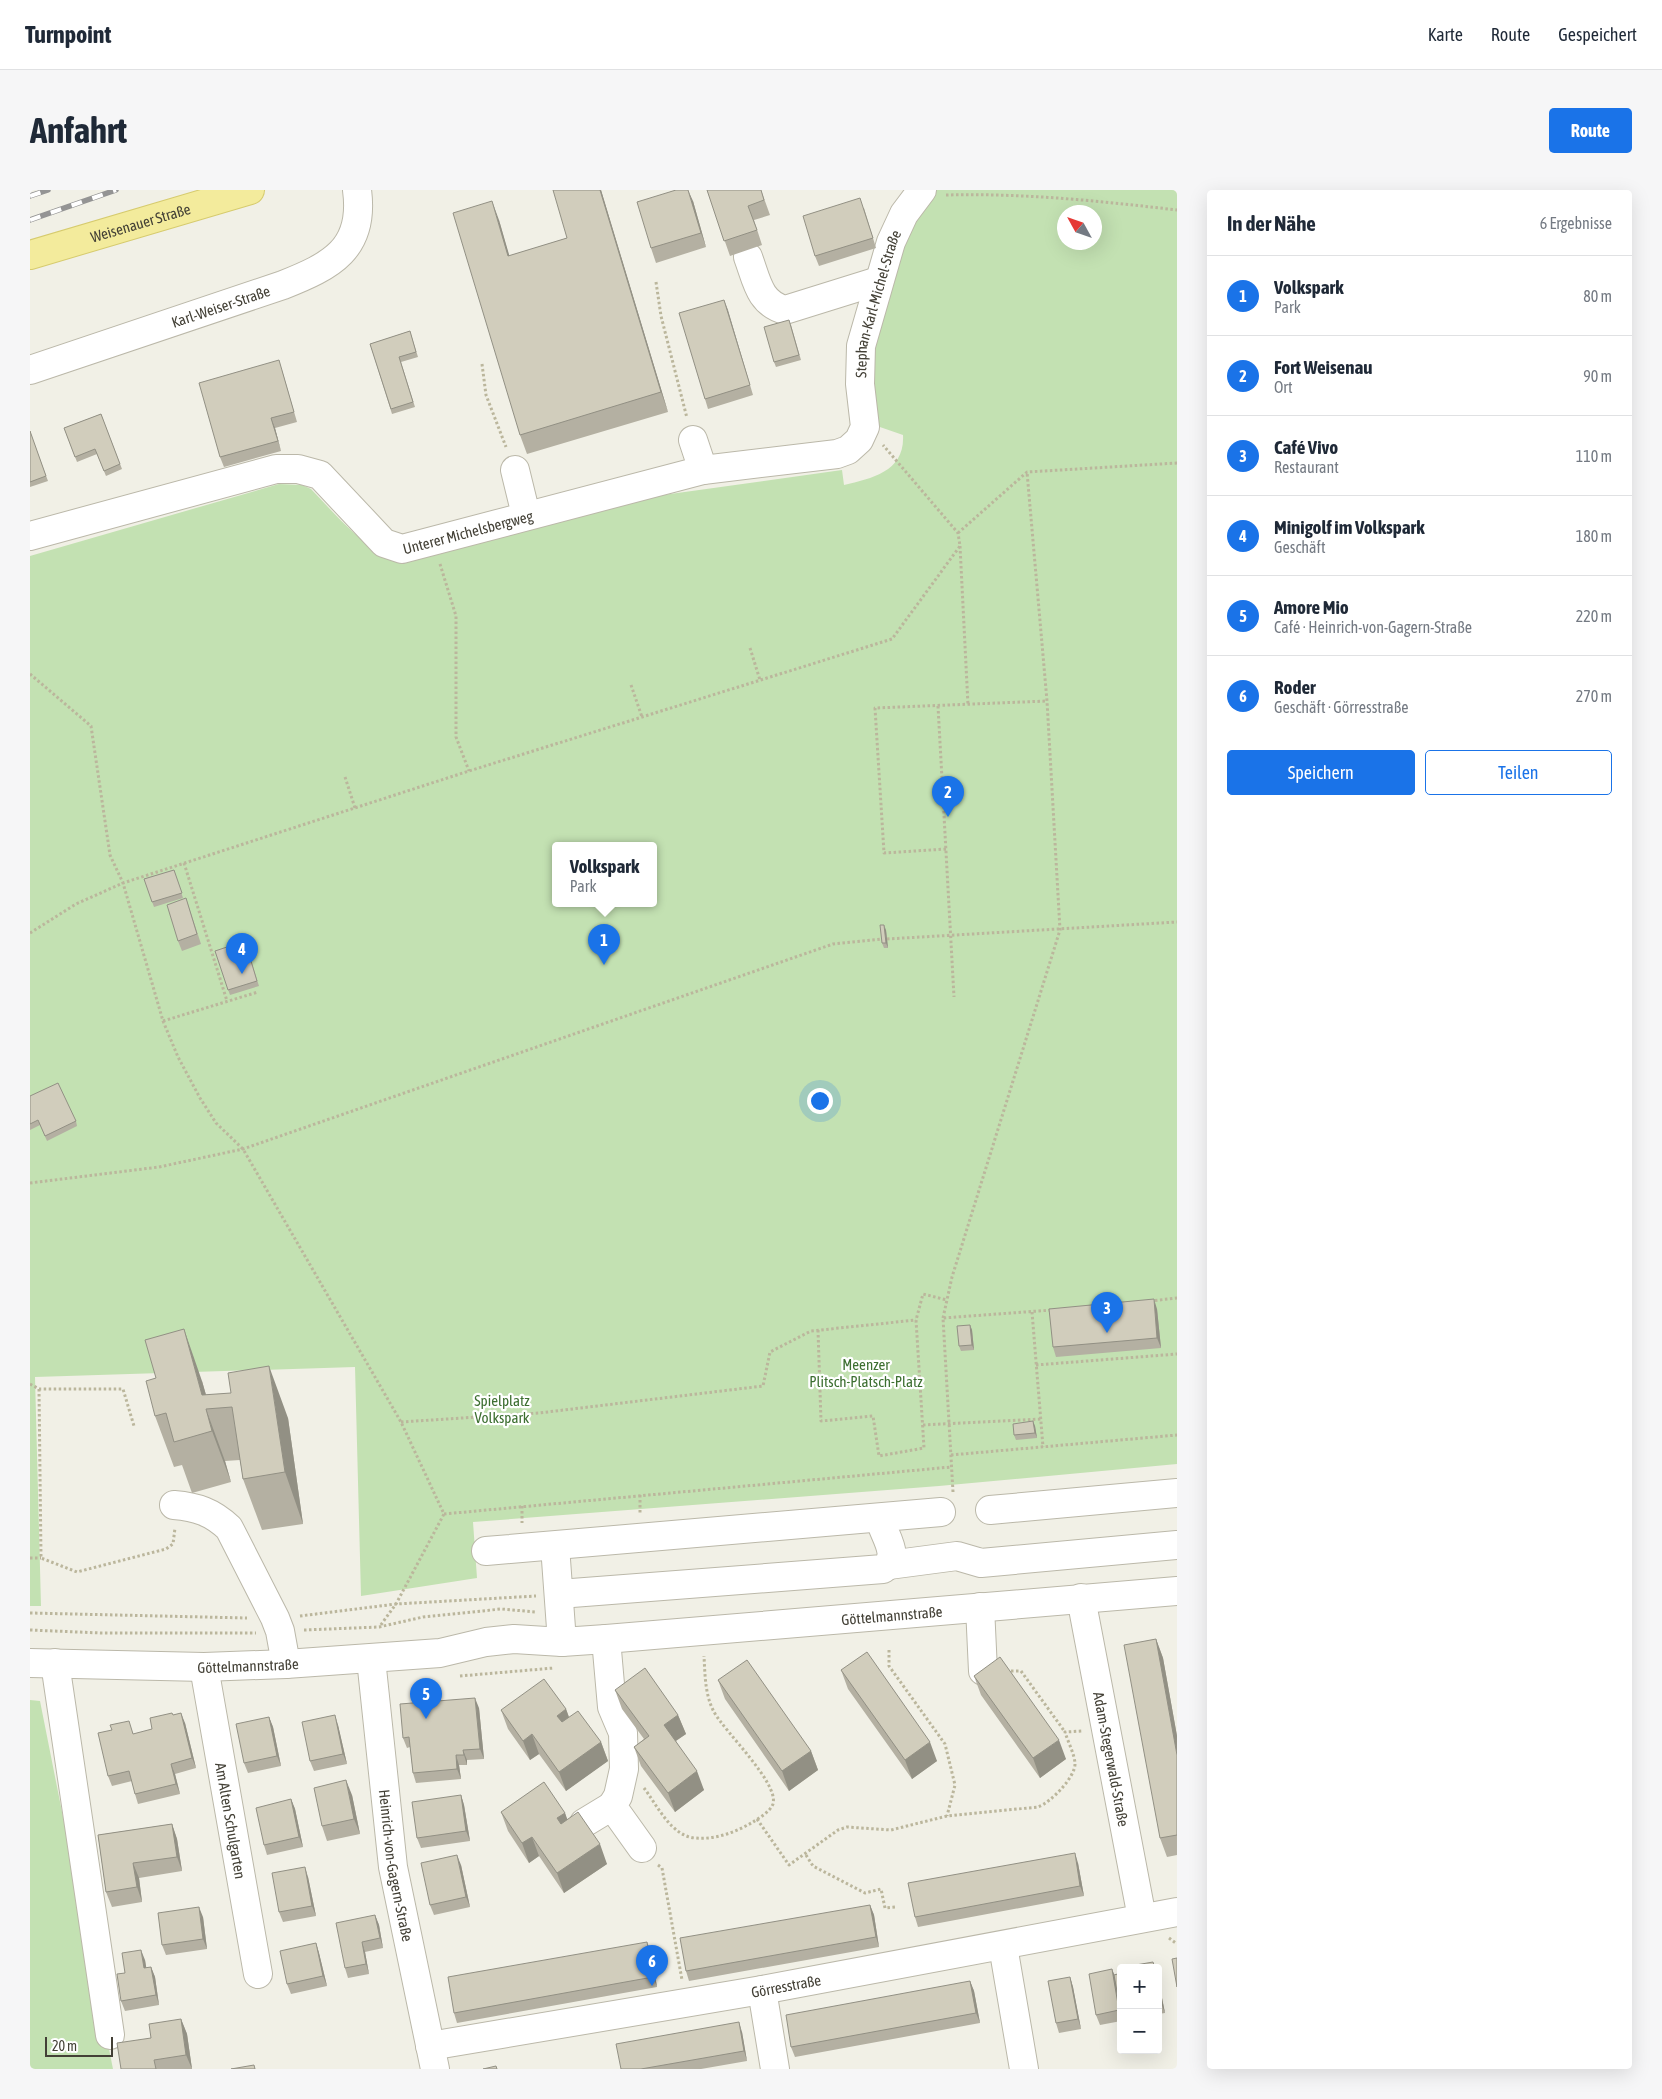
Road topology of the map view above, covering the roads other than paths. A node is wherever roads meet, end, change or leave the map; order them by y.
1 (250, 190) edge
2 (357, 190) edge
3 (920, 193) edge
4 (30, 255) edge
5 (748, 257) dead end
6 (878, 281) junction
7 (30, 370) edge
8 (865, 427) joint
9 (693, 440) road end
10 (515, 470) road end
11 (703, 470) junction
12 (526, 516) junction
13 (30, 536) edge
14 (1177, 1493) edge
15 (947, 1503) road end
16 (174, 1505) road end
17 (990, 1510) dead end
18 (880, 1518) junction
19 (1177, 1545) edge
20 (555, 1546) junction
21 (486, 1551) dead end
22 (889, 1565) junction
23 (1177, 1591) edge
24 (559, 1594) junction
25 (1081, 1598) junction
26 (980, 1607) junction
27 (606, 1639) junction
28 (562, 1642) junction
29 (371, 1659) junction
30 (42, 1663) edge
31 (286, 1664) junction
32 (204, 1667) junction
33 (982, 1671) edge
34 (612, 1806) junction
35 (584, 1823) edge
36 (642, 1848) road end
37 (1177, 1912) edge
38 (1142, 1918) junction
39 (1003, 1946) junction
40 (258, 1974) dead end
41 (762, 1990) junction
42 (110, 2035) dead end
43 (432, 2058) edge
44 (775, 2069) edge
45 (1024, 2069) edge

1 - 4 main road, Weisenauer Straße
2 - 7 street, Karl-Weiser-Straße
3 - 6 street, Stephan-Karl-Michel-Straße
5 - 6 street
6 - 8 street, Stephan-Karl-Michel-Straße
8 - 11 street, Unterer Michelsbergweg
9 - 11 street
10 - 12 street
11 - 12 street, Unterer Michelsbergweg
12 - 13 street, Unterer Michelsbergweg
14 - 17 street
15 - 18 street
16 - 31 street
18 - 20 street
18 - 22 street
19 - 22 street
20 - 21 street
20 - 24 street
22 - 24 street
23 - 25 street, Göttelmannstraße
24 - 28 street
25 - 26 street, Göttelmannstraße
25 - 38 street, Adam-Stegerwald-Straße
26 - 27 street, Göttelmannstraße
26 - 33 street
27 - 28 street, Göttelmannstraße
27 - 34 street
28 - 29 street, Göttelmannstraße
29 - 31 street, Göttelmannstraße
29 - 43 street, Heinrich-von-Gagern-Straße
30 - 32 street, Göttelmannstraße
30 - 42 street, Göttelmannstraße
31 - 32 street, Göttelmannstraße
32 - 40 street, Am Alten Schulgarten
34 - 35 street
34 - 36 street
37 - 38 street, Görresstraße
38 - 39 street, Görresstraße
39 - 41 street, Görresstraße
39 - 45 street
41 - 43 street, Görresstraße
41 - 44 street

